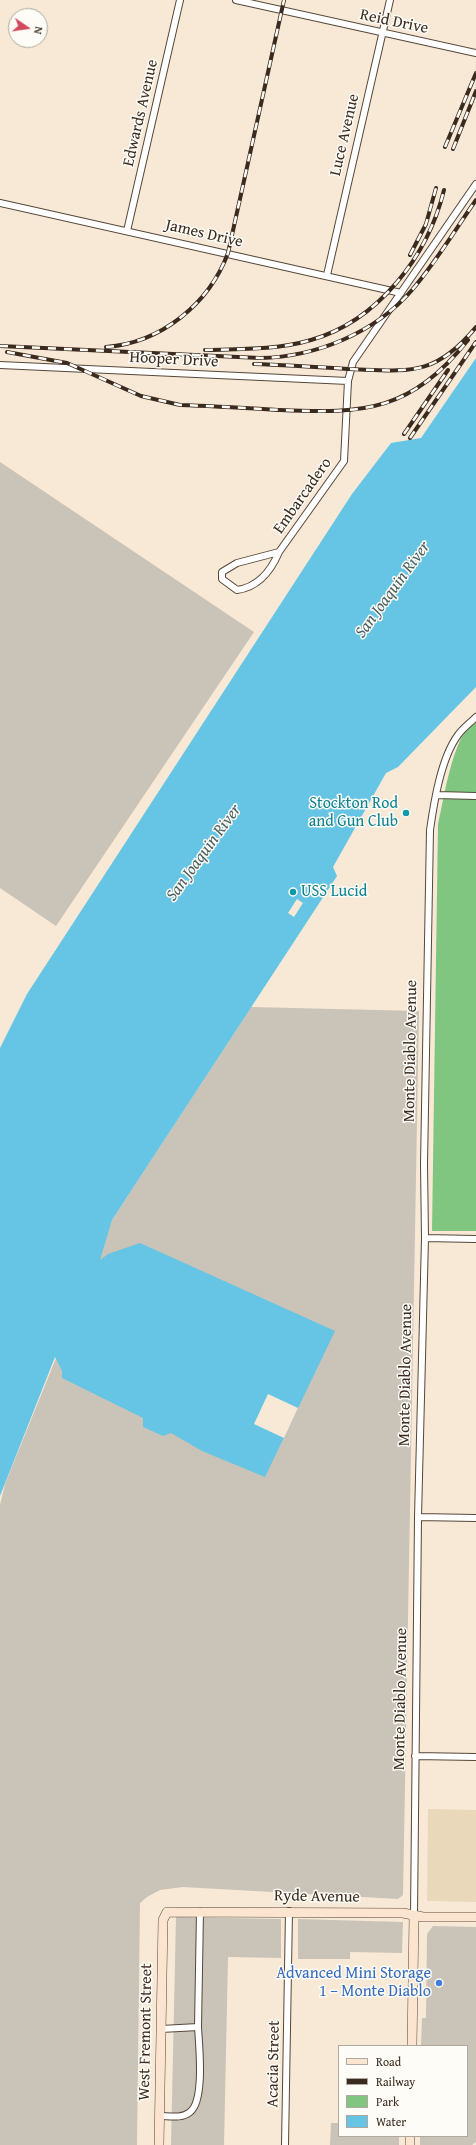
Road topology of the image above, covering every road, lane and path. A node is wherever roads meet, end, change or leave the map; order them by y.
1 (180, 0) edge
2 (236, 0) edge
3 (390, 0) edge
4 (382, 33) junction
5 (476, 54) edge
6 (476, 184) edge
7 (0, 203) edge
8 (127, 231) junction
9 (327, 275) junction
10 (401, 293) junction
11 (0, 365) edge
12 (348, 381) junction
13 (279, 552) junction
14 (476, 717) edge
15 (437, 795) junction
16 (476, 796) edge
17 (424, 1238) junction
18 (476, 1239) edge
19 (418, 1517) junction
20 (476, 1518) edge
21 (415, 1756) junction
22 (476, 1757) edge
23 (200, 1911) junction
24 (289, 1911) junction
25 (414, 1915) junction
26 (476, 1917) edge
27 (163, 1920) joint
28 (198, 2027) junction
29 (161, 2028) junction
30 (412, 2045) edge
31 (160, 2116) junction
32 (159, 2145) edge
33 (285, 2145) edge

1 - 8 street, Edwards Avenue
2 - 4 street, Reid Drive
3 - 4 street, Luce Avenue
4 - 5 street, Reid Drive
4 - 9 street, Luce Avenue
6 - 10 street
7 - 8 street, James Drive
8 - 9 street, James Drive
9 - 10 street, James Drive
10 - 12 street, Embarcadero
11 - 12 street, Hooper Drive
12 - 13 street, Embarcadero
13 - 13 street, Embarcadero
14 - 15 street, Monte Diablo Avenue
15 - 16 street
15 - 17 street, Monte Diablo Avenue
17 - 18 street
17 - 19 street, Monte Diablo Avenue
19 - 20 street
19 - 21 street, Monte Diablo Avenue
21 - 22 street
21 - 25 street, Monte Diablo Avenue
23 - 24 street, Ryde Avenue
23 - 27 street, Ryde Avenue
23 - 28 street
24 - 25 street, Ryde Avenue
24 - 33 street, Acacia Street
25 - 26 street, Ryde Avenue
25 - 30 street, Monte Diablo Avenue
27 - 29 street, West Fremont Street
28 - 29 street
28 - 31 street
29 - 31 street, West Fremont Street
31 - 32 street, West Fremont Street

